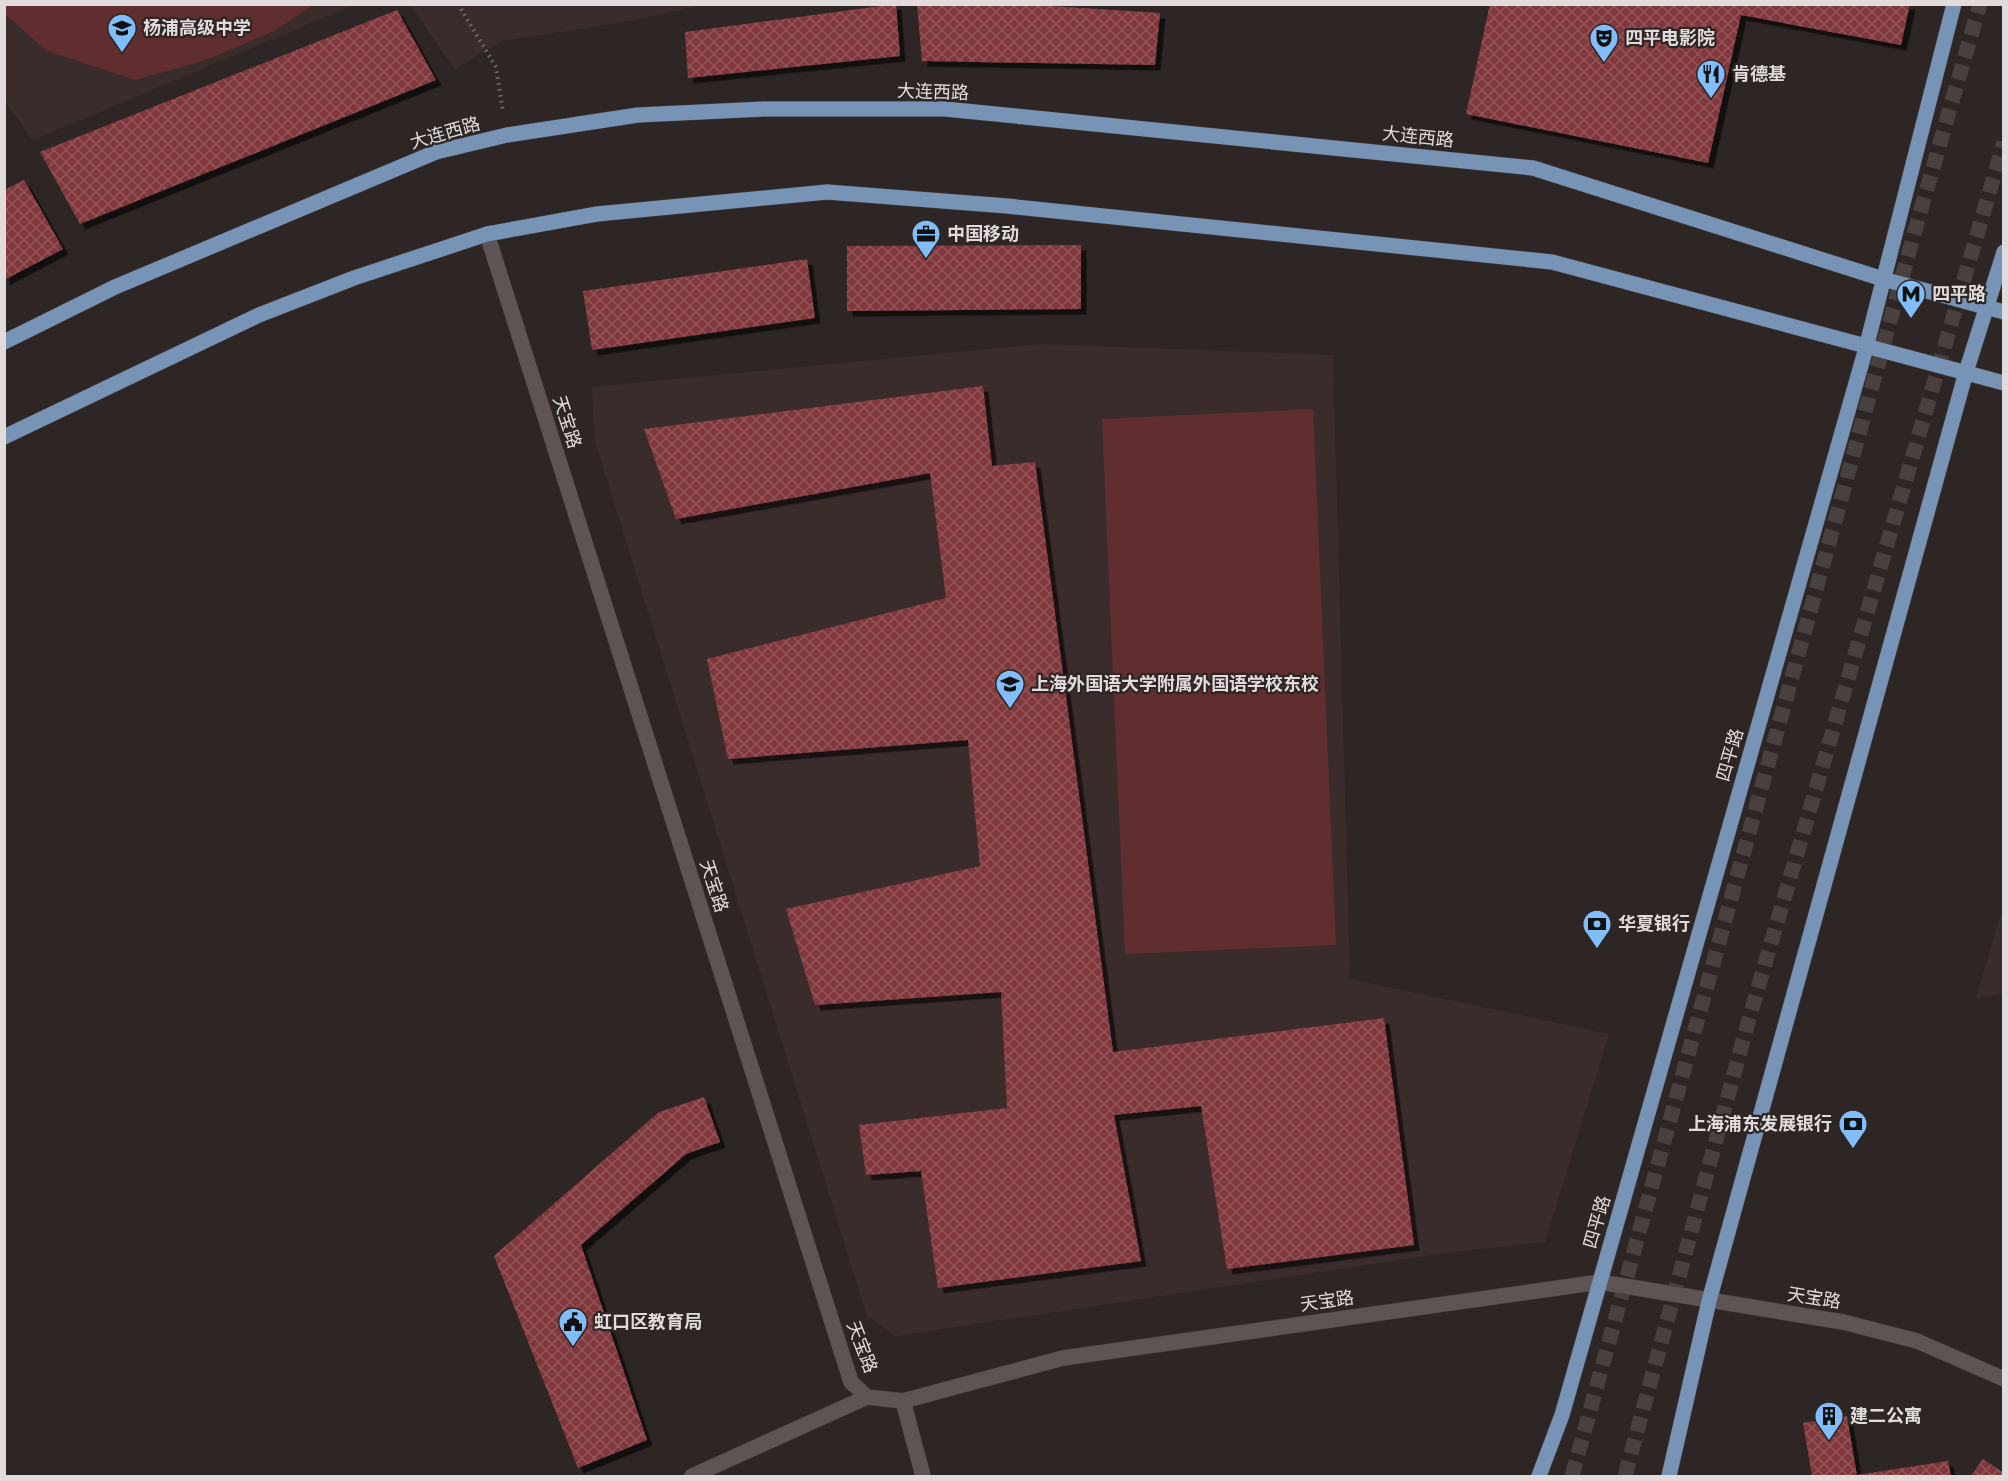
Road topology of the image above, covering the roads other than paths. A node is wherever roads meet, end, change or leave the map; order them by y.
1 (1954, 4) edge
2 (487, 234) junction
3 (2004, 252) edge
4 (1884, 279) junction
5 (1988, 307) junction
6 (2004, 312) edge
7 (4, 342) edge
8 (1866, 348) junction
9 (1966, 372) junction
10 (2004, 383) edge
11 (4, 437) edge
12 (1600, 1282) junction
13 (1709, 1301) junction
14 (2004, 1378) edge
15 (867, 1396) junction
16 (903, 1401) junction
17 (692, 1476) edge
18 (923, 1476) edge
19 (1539, 1476) edge
20 (1669, 1476) edge

1 - 4 main road, 四平路
2 - 8 main road
2 - 11 main road
2 - 15 street, 天宝路
3 - 5 main road
4 - 5 main road, 大连西路
4 - 7 main road, 大连西路
4 - 8 main road, 四平路
5 - 6 main road, 大连西路
5 - 9 main road
8 - 9 main road
8 - 12 main road, 四平路
9 - 10 main road
9 - 13 main road
12 - 13 street, 天宝路
12 - 16 street, 天宝路
12 - 19 main road, 四平路
13 - 14 street, 天宝路
13 - 20 main road
15 - 16 street, 天宝路
15 - 17 street
16 - 18 street

